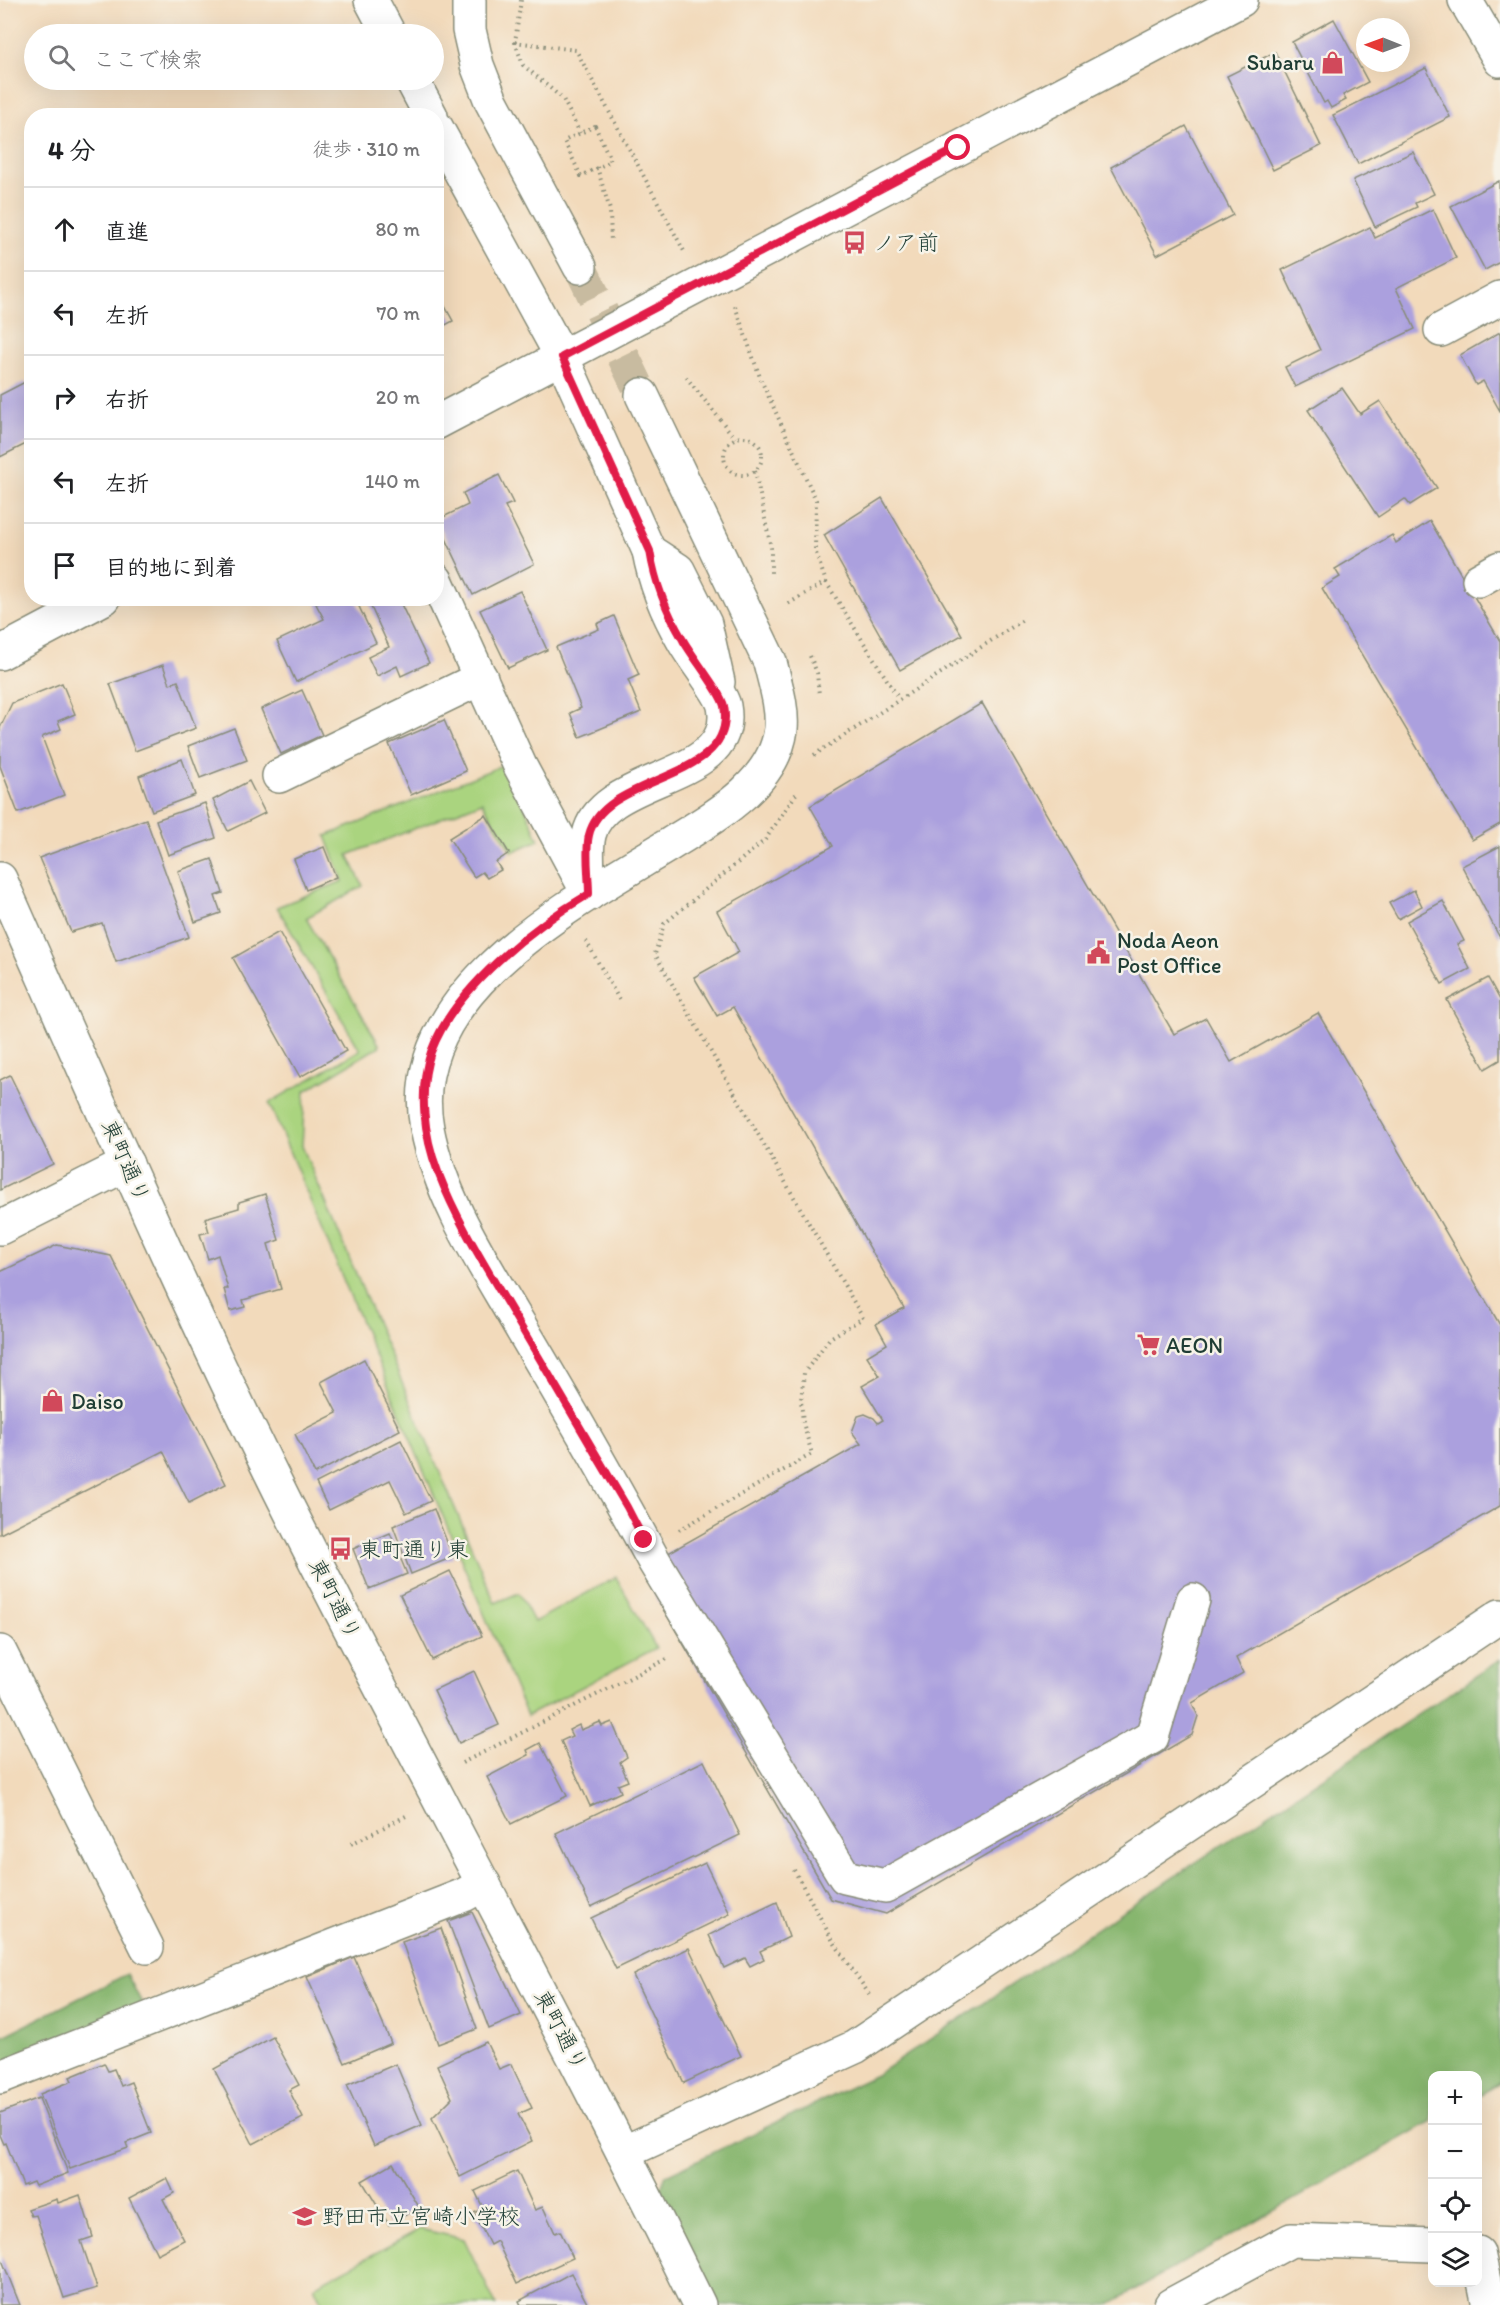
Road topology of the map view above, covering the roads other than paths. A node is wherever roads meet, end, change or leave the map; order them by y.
1 (372, 0) edge
2 (469, 0) edge
3 (1241, 0) edge
4 (1465, 0) edge
5 (384, 24) edge
6 (1500, 60) edge
7 (417, 90) edge
8 (427, 108) edge
9 (444, 142) edge
10 (580, 267) tunnel mouth
11 (1500, 298) edge
12 (1441, 330) dead end
13 (562, 357) junction
14 (642, 395) tunnel mouth
15 (444, 419) edge
16 (444, 597) edge
17 (89, 606) edge
18 (0, 653) edge
19 (481, 678) junction
20 (279, 776) dead end
21 (0, 879) edge
22 (589, 894) junction
23 (127, 1164) junction
24 (0, 1228) edge
25 (1193, 1600) dead end
26 (1500, 1616) edge
27 (0, 1652) edge
28 (484, 1884) junction
29 (147, 1947) dead end
30 (0, 2077) edge
31 (625, 2152) junction
32 (1500, 2241) edge
33 (1428, 2245) edge
34 (1482, 2245) edge
35 (1482, 2272) edge
36 (699, 2305) edge
37 (1171, 2305) edge
38 (1489, 2305) edge

1 - 5 street
2 - 10 street
3 - 13 street
4 - 6 street
7 - 8 street
9 - 13 street
11 - 12 street
13 - 15 street
13 - 22 street
14 - 22 street
16 - 19 street
17 - 18 street
19 - 20 street
19 - 22 street
21 - 23 street, 東町通り
22 - 25 street
23 - 24 street
23 - 28 street, 東町通り
26 - 31 street
27 - 29 street
28 - 30 street
28 - 31 street, 東町通り
31 - 36 street, 東町通り
32 - 34 street
33 - 37 street
35 - 38 street

